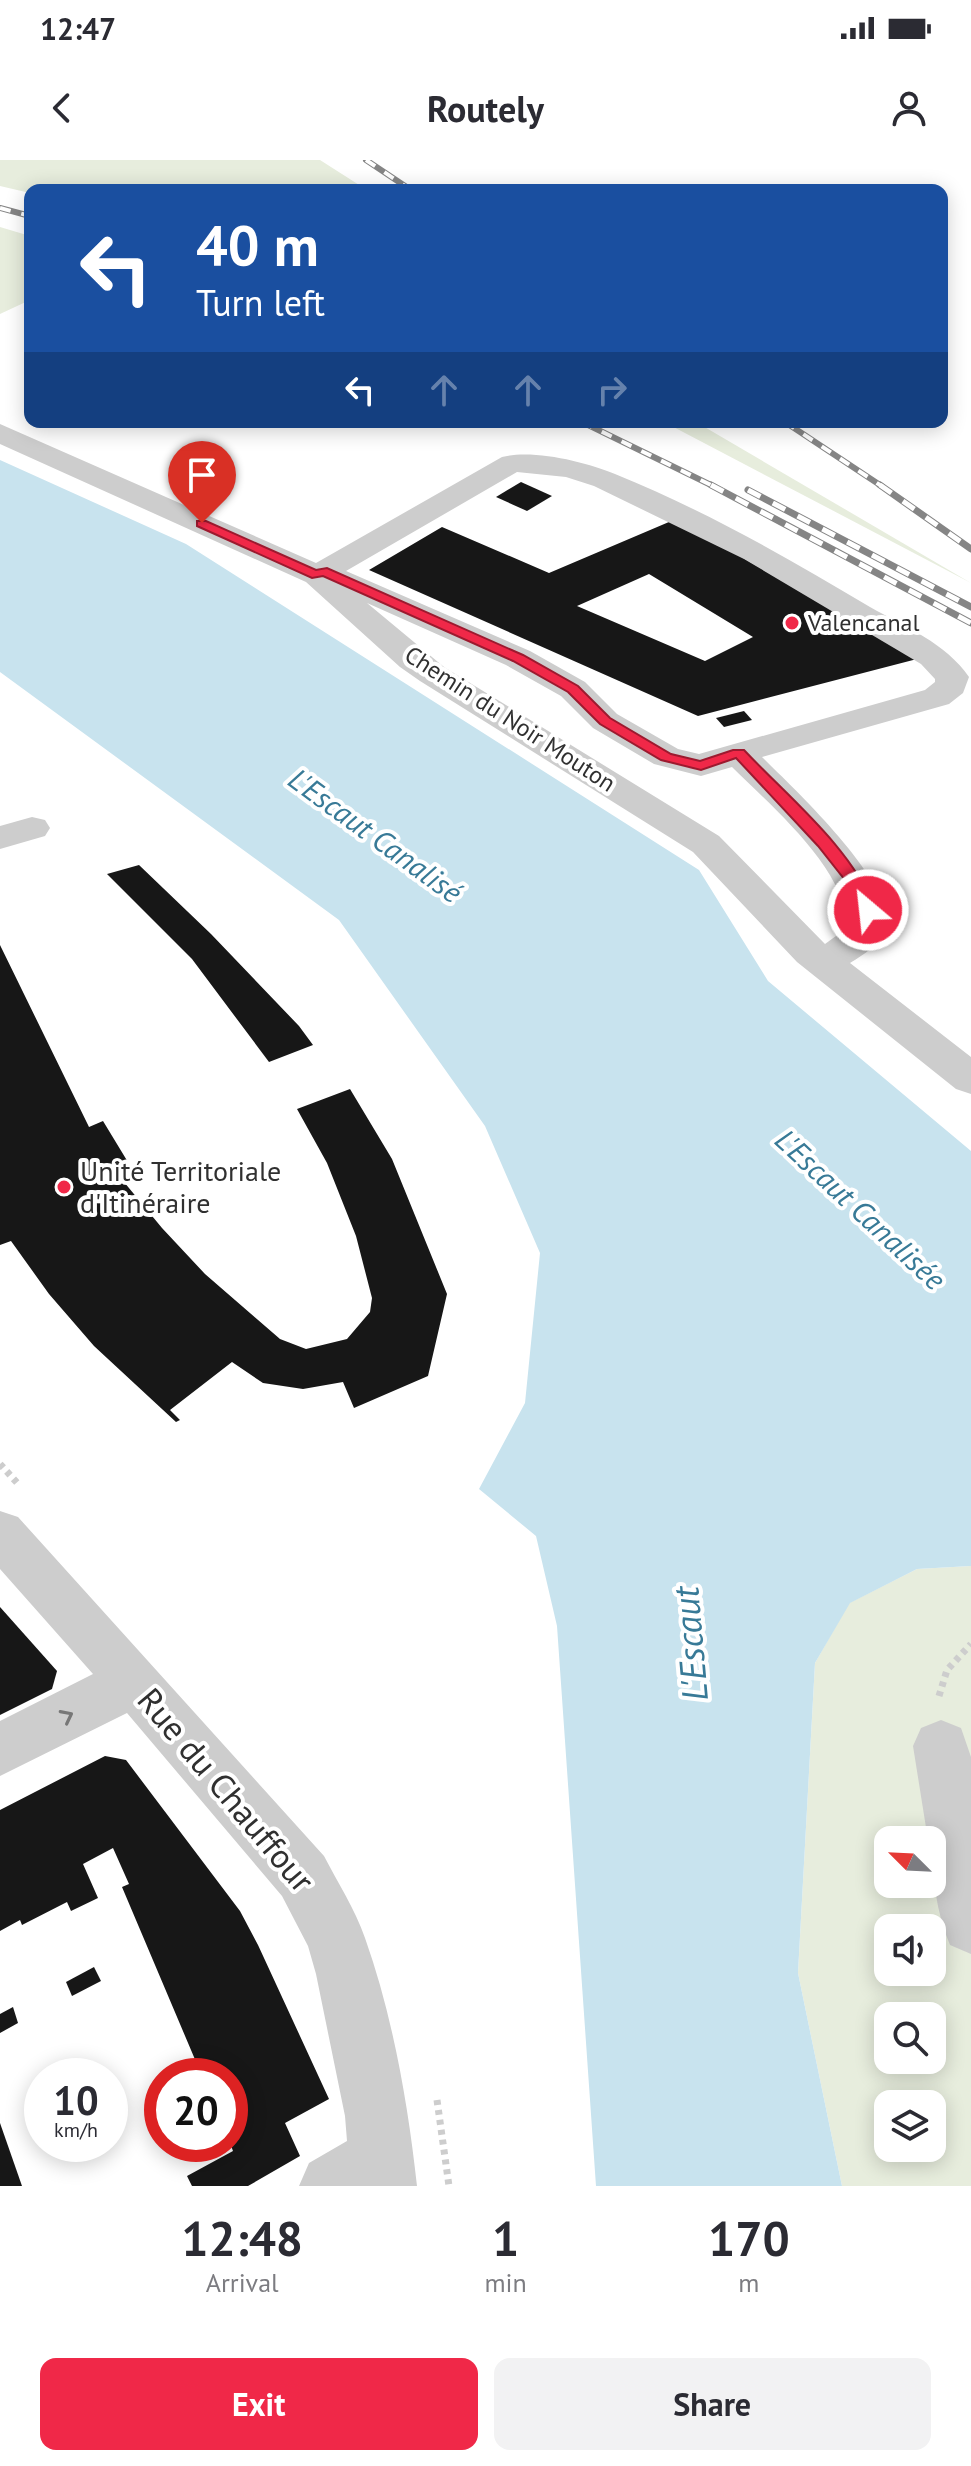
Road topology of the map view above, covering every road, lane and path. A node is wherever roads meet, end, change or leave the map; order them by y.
1 (0, 433) edge
2 (320, 573) junction
3 (738, 753) junction
4 (822, 962) junction
5 (971, 1079) edge
6 (0, 1533) edge
7 (134, 1681) junction
8 (941, 1746) dead end
9 (0, 1750) edge
10 (971, 1924) edge
11 (366, 2176) edge

1 - 2 street, Chemin du Noir Mouton
2 - 3 street
2 - 3 street
2 - 4 street, Chemin du Noir Mouton
3 - 4 street
4 - 5 street, Chemin du Noir Mouton
6 - 7 street, Rue du Chauffour
9 -> 7 street
7 - 11 street, Rue du Chauffour
8 - 10 street

